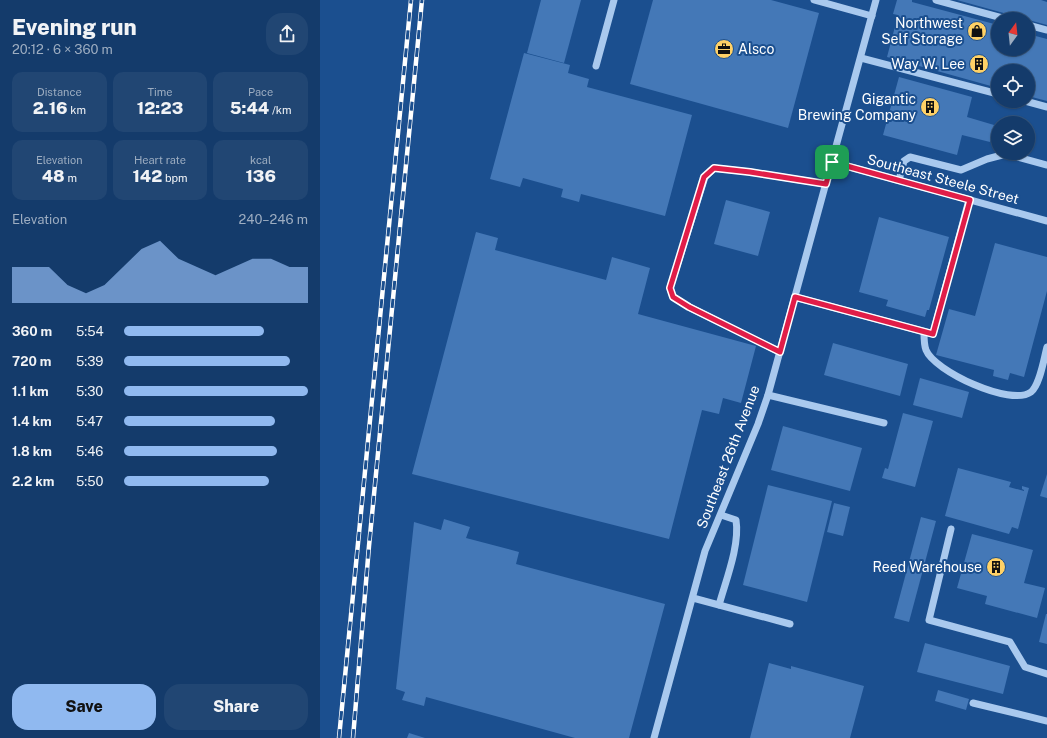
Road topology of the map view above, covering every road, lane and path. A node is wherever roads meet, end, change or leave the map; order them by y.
1 (614, 0) edge
2 (814, 0) edge
3 (876, 0) edge
4 (936, 0) edge
5 (991, 15) edge
6 (872, 16) junction
7 (1035, 27) edge
8 (1047, 30) edge
9 (860, 58) junction
10 (596, 66) dead end
11 (991, 92) edge
12 (1035, 104) edge
13 (1047, 107) edge
14 (832, 162) junction
15 (1047, 165) edge
16 (898, 180) junction
17 (826, 184) junction
18 (970, 200) junction
19 (1047, 221) edge
20 (795, 297) junction
21 (924, 332) junction
22 (1047, 347) edge
23 (780, 352) junction
24 (768, 395) junction
25 (884, 423) dead end
26 (721, 515) junction
27 (951, 529) dead end
28 (693, 598) junction
29 (719, 605) junction
30 (790, 624) dead end
31 (1047, 674) edge
32 (973, 703) dead end
33 (1047, 721) edge
34 (654, 738) edge

1 - 10 street
2 - 6 street
3 - 6 street, Southeast 26th Avenue
4 - 5 street
6 - 9 street, Southeast 26th Avenue
7 - 8 street
9 - 11 street
9 - 14 street, Southeast 26th Avenue
12 - 13 street
14 - 16 street, Southeast Steele Street
14 - 17 street, Southeast 26th Avenue
15 - 16 street
16 - 18 street, Southeast Steele Street
17 - 20 street, Southeast 26th Avenue
17 - 23 street
18 - 19 street, Southeast Steele Street
18 - 21 street
20 - 21 street
20 - 23 street, Southeast 26th Avenue
21 - 22 street
23 - 24 street, Southeast 26th Avenue
24 - 25 street
24 - 26 street, Southeast 26th Avenue
26 - 28 street, Southeast 26th Avenue
26 - 29 street
27 - 31 street
28 - 29 street
28 - 34 street, Southeast 26th Avenue
29 - 30 street
32 - 33 street

